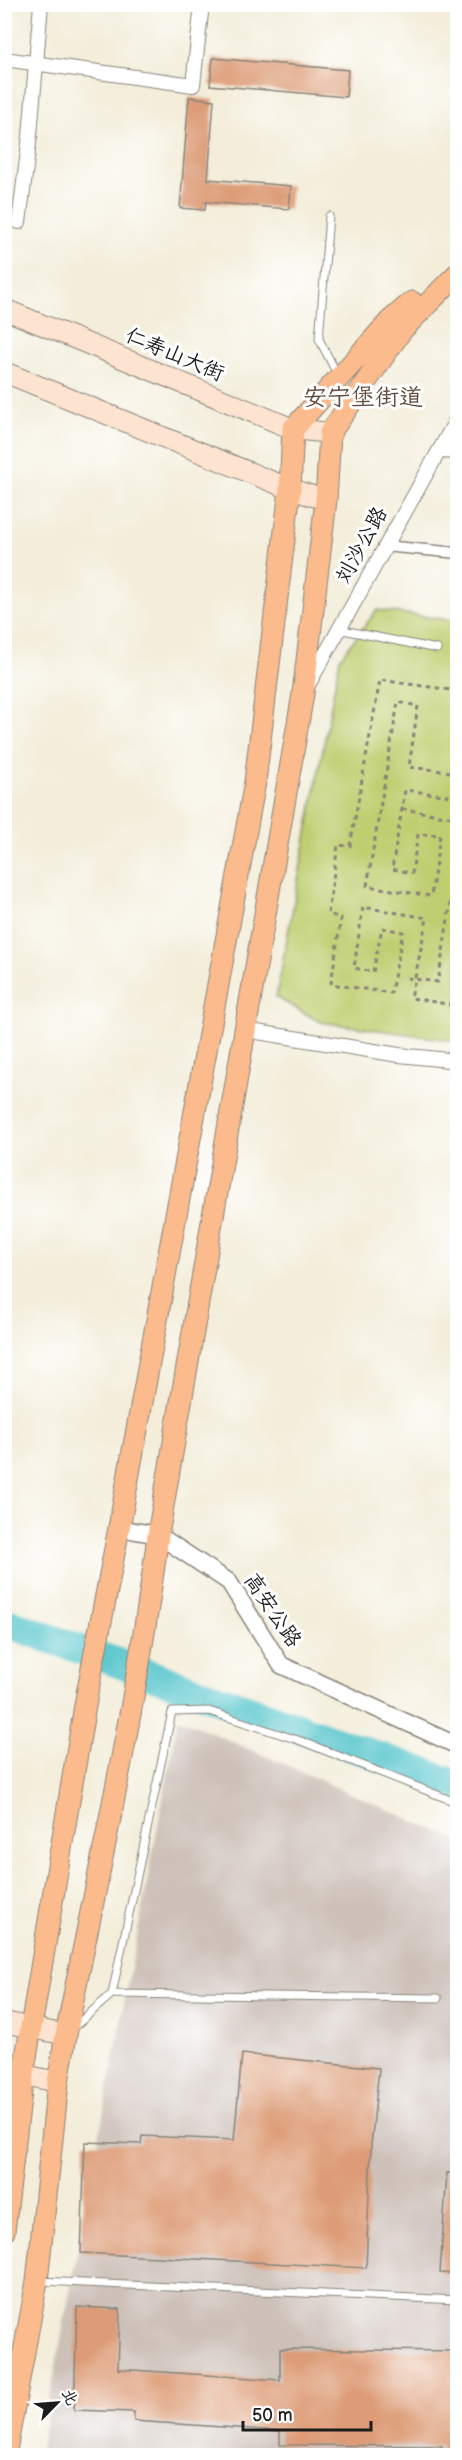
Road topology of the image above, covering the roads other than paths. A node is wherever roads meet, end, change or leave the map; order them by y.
1 (41, 4) edge
2 (202, 4) edge
3 (4, 58) edge
4 (36, 63) junction
5 (329, 216) dead end
6 (19, 222) dead end
7 (458, 264) edge
8 (458, 273) edge
9 (4, 309) edge
10 (4, 372) edge
11 (339, 378) junction
12 (458, 417) edge
13 (293, 429) junction
14 (330, 433) junction
15 (439, 451) junction
16 (458, 452) edge
17 (290, 489) junction
18 (326, 500) junction
19 (384, 546) junction
20 (458, 553) edge
21 (338, 629) junction
22 (437, 649) dead end
23 (303, 694) junction
24 (245, 1030) junction
25 (458, 1061) edge
26 (119, 1528) junction
27 (158, 1535) junction
28 (458, 1746) edge
29 (458, 1803) edge
30 (112, 1994) junction
31 (438, 1998) dead end
32 (4, 2022) edge
33 (33, 2027) junction
34 (66, 2035) junction
35 (14, 2073) edge
36 (58, 2082) junction
37 (4, 2231) edge
38 (37, 2281) junction
39 (458, 2300) edge
40 (5, 2456) edge

1 - 4 street
2 - 4 street
3 - 4 street
4 - 6 street
5 - 11 lane
7 - 11 main road
8 - 14 main road
9 - 13 main road, 仁寿山大街
10 - 17 main road
11 - 13 main road
12 - 15 street, 刘沙公路
13 - 14 main road, 仁寿山大街
13 - 17 main road
14 - 18 main road
15 - 16 street
15 - 19 street, 刘沙公路
17 - 18 main road
17 - 26 main road
18 - 23 main road
19 - 20 street
19 - 21 street, 刘沙公路
21 - 22 lane
21 - 23 street, 刘沙公路
23 - 24 main road
24 - 25 street
24 - 27 main road
26 - 27 street, 高安公路
26 - 33 main road
27 - 28 street, 高安公路
27 - 34 main road
29 - 30 lane
30 - 31 lane
30 - 34 lane
32 - 33 main road
33 - 34 main road
33 - 35 main road
34 - 36 main road
35 - 36 main road
35 - 37 main road
36 - 38 main road
38 - 39 lane
38 - 40 main road

